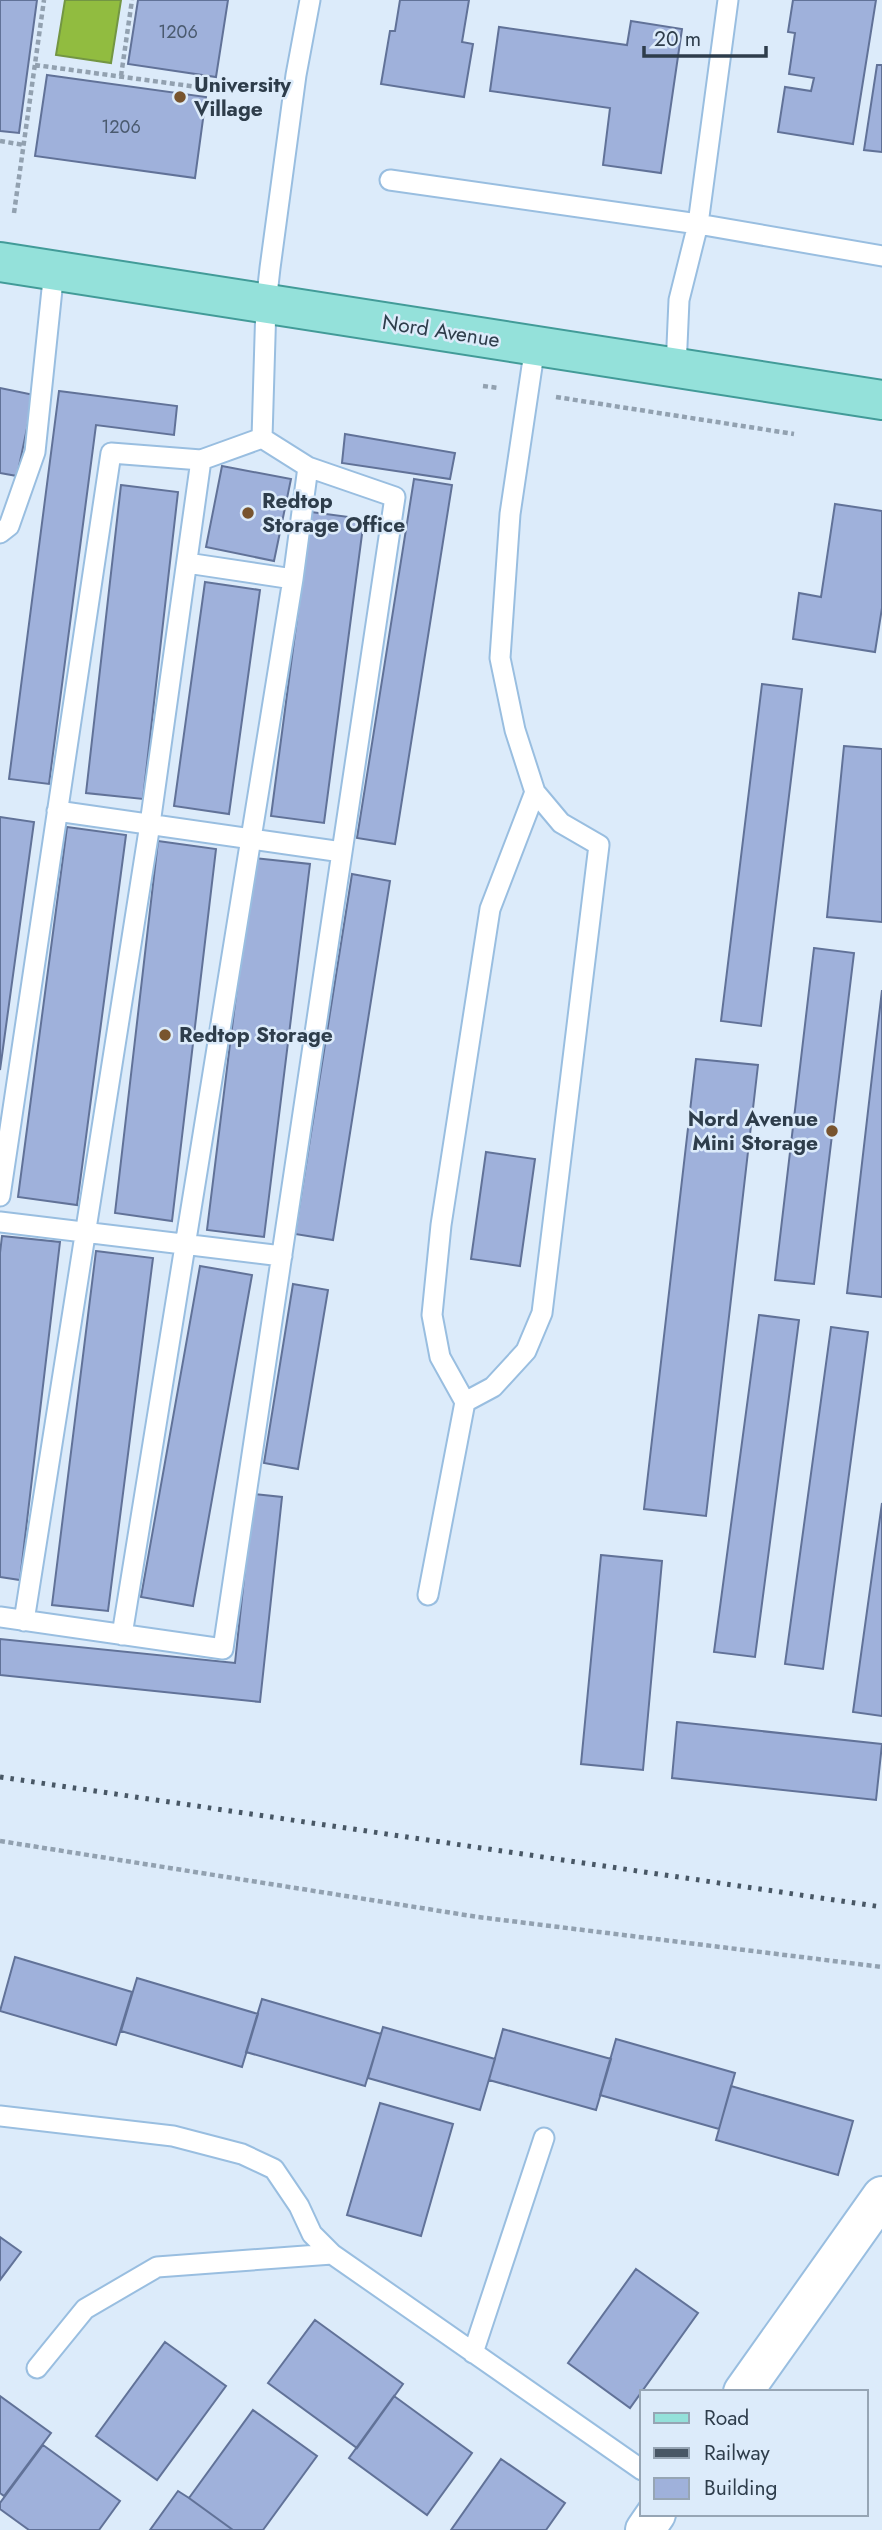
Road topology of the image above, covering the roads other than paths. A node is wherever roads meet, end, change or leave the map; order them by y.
1 (310, 0) edge
2 (728, 0) edge
3 (390, 180) dead end
4 (698, 224) junction
5 (882, 256) edge
6 (0, 262) edge
7 (54, 270) junction
8 (267, 304) junction
9 (535, 346) junction
10 (676, 368) junction
11 (882, 400) edge
12 (262, 438) junction
13 (201, 460) junction
14 (308, 467) junction
15 (0, 533) edge
16 (187, 563) junction
17 (293, 579) junction
18 (535, 792) junction
19 (57, 811) junction
20 (150, 824) junction
21 (251, 839) junction
22 (342, 852) junction
23 (0, 1196) edge
24 (0, 1222) edge
25 (85, 1232) junction
26 (185, 1244) junction
27 (282, 1256) junction
28 (465, 1402) junction
29 (428, 1595) dead end
30 (0, 1617) edge
31 (24, 1621) junction
32 (122, 1635) junction
33 (0, 2116) edge
34 (544, 2138) dead end
35 (882, 2196) edge
36 (332, 2254) junction
37 (473, 2353) junction
38 (37, 2368) dead end
39 (744, 2390) edge
40 (640, 2469) edge

1 - 8 lane
2 - 4 lane
3 - 4 lane
4 - 5 lane
4 - 10 lane
6 - 7 main road, Nord Avenue
7 - 8 main road, Nord Avenue
7 - 15 lane
8 - 9 main road, Nord Avenue
8 - 12 lane
9 - 10 main road, Nord Avenue
9 - 18 lane
10 - 11 main road, Nord Avenue
12 - 13 lane
12 - 14 lane
13 - 16 lane
13 - 19 lane
14 - 17 lane
14 - 22 lane
16 - 17 lane
16 - 20 lane
17 - 21 lane
18 - 28 lane
18 - 28 lane
19 - 20 lane
19 - 23 lane
20 - 21 lane
20 - 25 lane
21 - 22 lane
21 - 26 lane
22 - 27 lane
24 - 25 lane
25 - 26 lane
25 - 31 lane
26 - 27 lane
26 - 32 lane
27 - 32 lane
28 - 29 lane
30 - 31 lane
31 - 32 lane
33 - 36 lane
34 - 37 lane
35 - 39 street
36 - 37 lane
36 - 38 lane
37 - 40 lane

